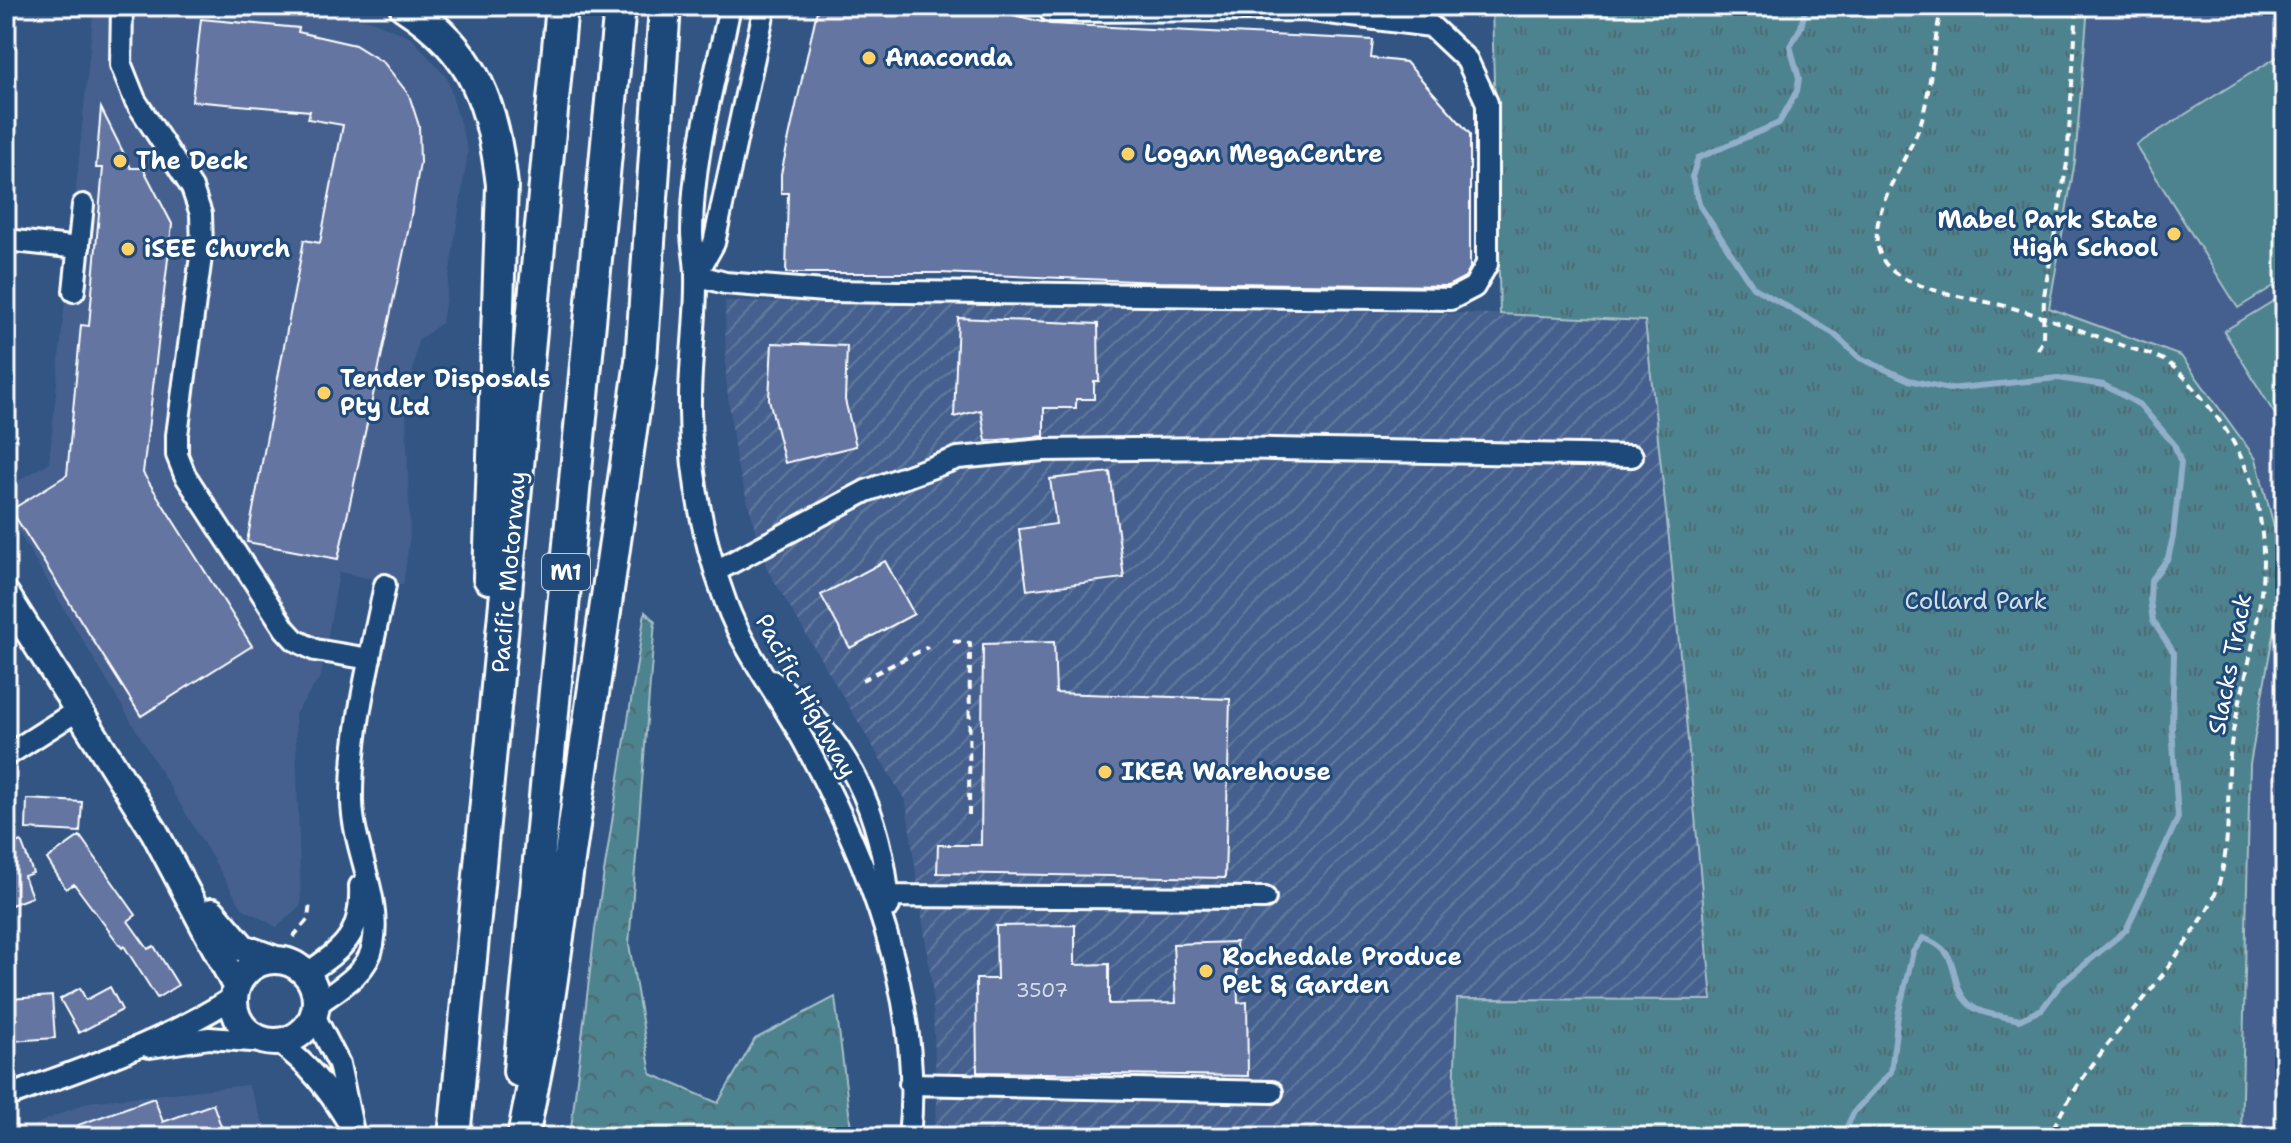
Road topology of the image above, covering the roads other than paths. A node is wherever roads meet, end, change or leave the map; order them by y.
1 (122, 6) edge
2 (405, 6) edge
3 (562, 6) edge
4 (620, 6) edge
5 (665, 6) edge
6 (730, 6) edge
7 (765, 6) edge
8 (1050, 11) dead end
9 (83, 205) dead end
10 (6, 240) edge
11 (79, 248) junction
12 (696, 275) junction
13 (74, 291) dead end
14 (1632, 456) dead end
15 (716, 571) junction
16 (385, 585) dead end
17 (6, 595) edge
18 (370, 659) junction
19 (765, 676) junction
20 (78, 710) junction
21 (6, 756) edge
22 (485, 820) junction
23 (154, 831) junction
24 (358, 843) junction
25 (881, 896) junction
26 (1265, 898) dead end
27 (276, 960) junction
28 (306, 974) junction
29 (235, 992) junction
30 (315, 1010) junction
31 (272, 1042) junction
32 (127, 1051) junction
33 (910, 1084) junction
34 (1272, 1092) dead end
35 (6, 1097) edge
36 (354, 1135) edge
37 (454, 1137) edge
38 (513, 1137) edge
39 (523, 1137) edge
40 (909, 1137) edge

1 - 18 street
2 - 22 highway
3 - 22 highway, Pacific Motorway / M1
4 - 38 highway, M1
5 - 39 highway
6 - 12 street, Pacific Highway
7 - 12 street, Pacific Highway
8 - 12 street
9 - 11 street
10 - 11 street
11 - 13 street
12 - 15 street, Pacific Highway
14 - 15 street
15 - 19 street, Pacific Highway
16 - 18 street
17 - 20 main road
18 - 24 street
19 - 25 street, Pacific Highway
19 - 25 street
20 - 21 street
20 - 23 main road
22 - 37 highway, Pacific Motorway / M1
23 - 27 main road
23 - 29 main road
24 - 28 street
24 - 30 street
25 - 26 street
25 - 33 street, Pacific Highway
27 - 28 main road
27 - 29 main road
28 - 30 main road
29 - 31 main road
29 - 32 street
30 - 31 main road
30 - 36 street
31 - 32 street
31 - 36 street
32 - 35 street
33 - 34 street
33 - 40 street, Pacific Highway

